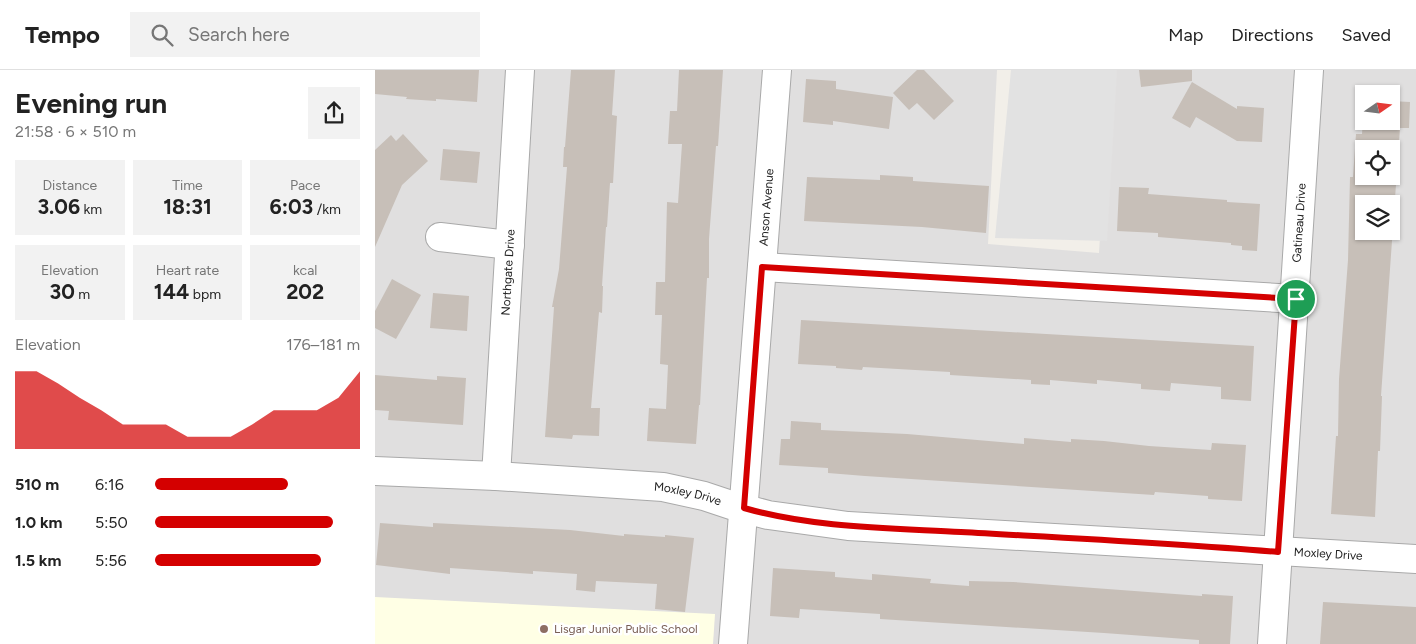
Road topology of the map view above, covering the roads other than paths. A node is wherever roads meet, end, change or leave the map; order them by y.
1 (521, 70) edge
2 (777, 70) edge
3 (1309, 70) edge
4 (440, 237) dead end
5 (511, 245) junction
6 (762, 267) junction
7 (1296, 299) junction
8 (375, 471) edge
9 (496, 476) junction
10 (744, 508) junction
11 (1278, 552) junction
12 (1416, 559) edge
13 (733, 644) edge
14 (1272, 644) edge

1 - 5 street, Northgate Drive
2 - 6 street, Anson Avenue
3 - 7 street, Gatineau Drive
4 - 5 street
5 - 9 street, Northgate Drive
6 - 7 street
6 - 10 street, Anson Avenue
7 - 11 street, Gatineau Drive
8 - 9 street, Moxley Drive
9 - 10 street, Moxley Drive
10 - 11 street, Moxley Drive
10 - 13 street, Anson Avenue
11 - 12 street, Moxley Drive
11 - 14 street, Gatineau Drive

